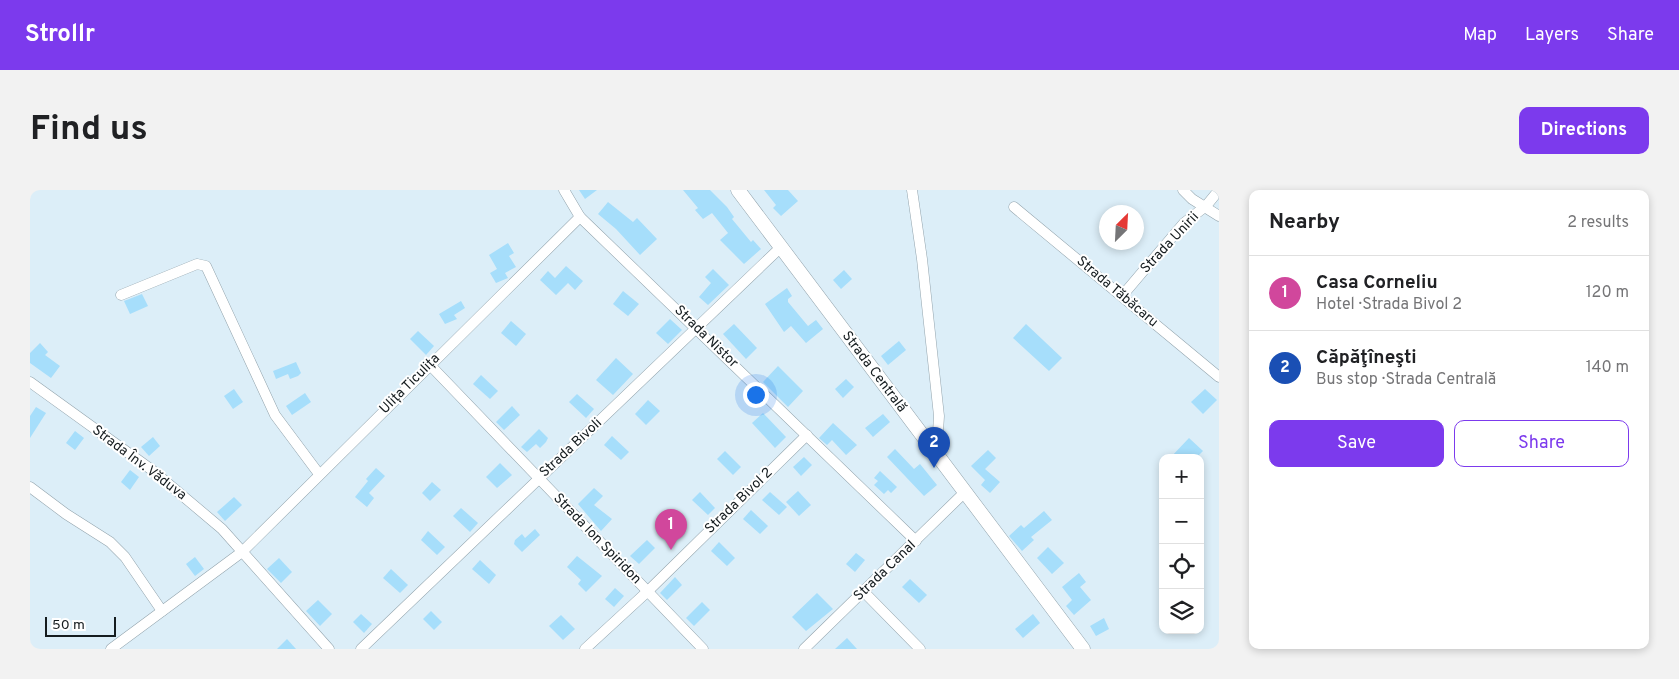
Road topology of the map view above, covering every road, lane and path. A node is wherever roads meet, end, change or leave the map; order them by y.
1 (564, 190) edge
2 (738, 190) edge
3 (912, 190) edge
4 (1183, 190) edge
5 (1219, 190) edge
6 (1206, 206) junction
7 (1014, 207) dead end
8 (1219, 216) edge
9 (580, 218) junction
10 (781, 247) junction
11 (121, 295) dead end
12 (1122, 296) junction
13 (697, 328) junction
14 (430, 364) junction
15 (1219, 377) edge
16 (30, 382) edge
17 (807, 434) junction
18 (931, 446) junction
19 (319, 474) junction
20 (538, 479) junction
21 (30, 487) edge
22 (965, 492) junction
23 (916, 541) junction
24 (242, 552) junction
25 (648, 591) junction
26 (864, 592) junction
27 (162, 611) junction
28 (111, 649) edge
29 (329, 649) edge
30 (361, 649) edge
31 (584, 649) edge
32 (703, 649) edge
33 (804, 649) edge
34 (920, 649) edge
35 (1083, 649) edge

1 - 9 street, Strada Nistor
2 - 10 main road, Strada Centrală
3 - 18 street
4 - 6 street
5 - 6 street, Strada Unirii
6 - 8 street
6 - 12 street, Strada Unirii
7 - 12 street, Strada Tăbăcaru
9 - 13 street, Strada Nistor
9 - 14 street, Ulița Ticulița
10 - 13 street, Strada Bivoli
10 - 18 main road, Strada Centrală
11 - 19 street
12 - 15 street, Strada Tăbăcaru
13 - 17 street, Strada Nistor
13 - 20 street, Strada Bivoli
14 - 19 street, Ulița Ticulița
14 - 20 street, Strada Ion Spiridon
16 - 24 street, Strada Înv. Văduva
17 - 23 street, Strada Nistor
17 - 25 street, Strada Bivol 2
18 - 22 main road, Strada Centrală
19 - 24 street, Ulița Ticulița
20 - 25 street, Strada Ion Spiridon
20 - 30 street, Strada Bivoli
21 - 27 street
22 - 23 street, Strada Canal
22 - 35 main road, Strada Centrală
23 - 26 street, Strada Canal
24 - 27 street, Ulița Ticulița
24 - 29 street, Strada Înv. Văduva
25 - 31 street, Strada Bivol 2
25 - 32 street, Strada Ion Spiridon
26 - 33 street, Strada Canal
26 - 34 street
27 - 28 street, Ulița Ticulița

